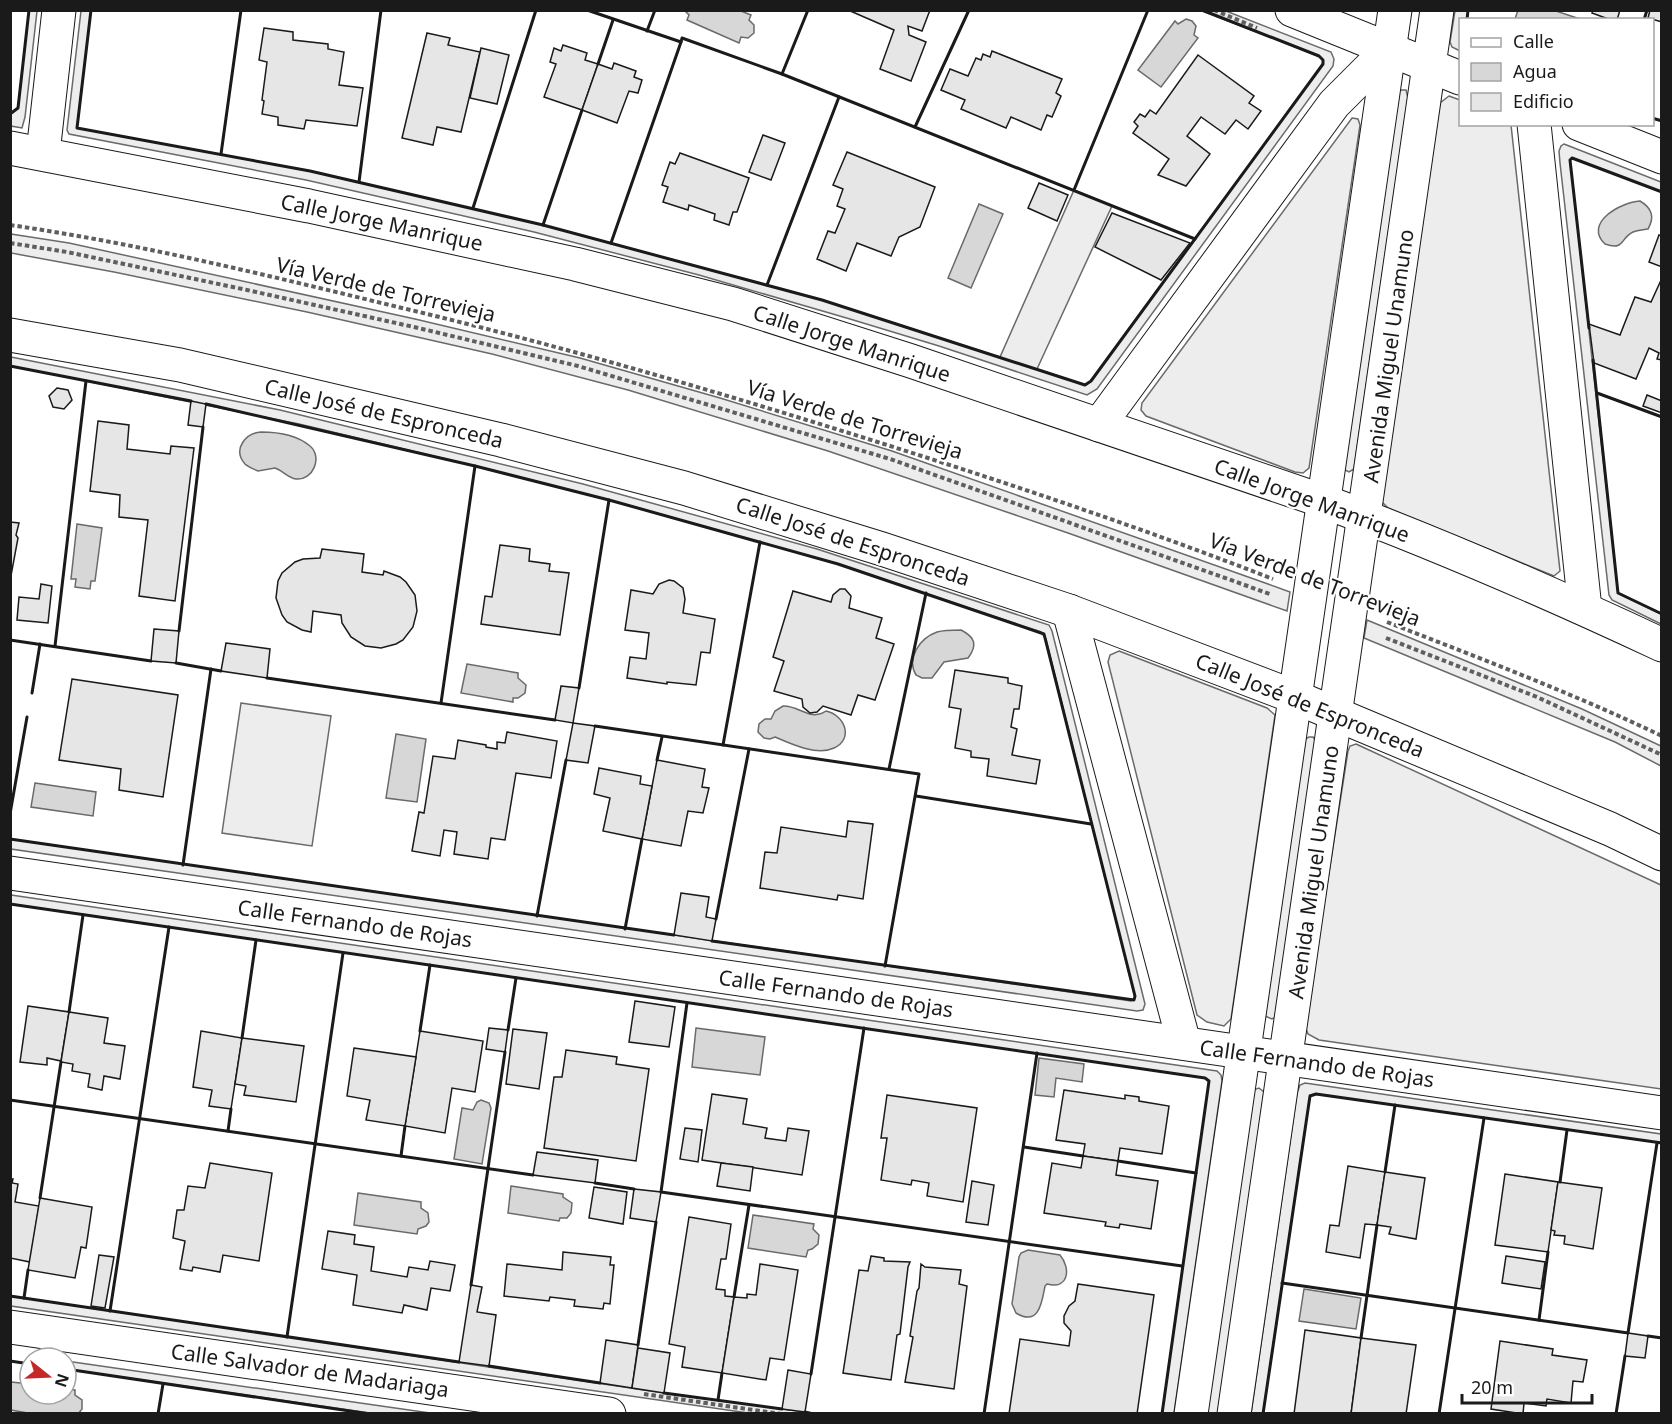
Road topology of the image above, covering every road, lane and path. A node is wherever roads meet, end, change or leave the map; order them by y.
1 (59, 10) edge
2 (1214, 10) edge
3 (1292, 10) edge
4 (1395, 10) edge
5 (1437, 10) edge
6 (1266, 31) dead end
7 (1389, 49) junction
8 (1429, 65) junction
9 (1459, 77) edge
10 (1534, 126) edge
11 (1584, 126) edge
12 (10, 148) edge
13 (43, 153) junction
14 (1662, 157) edge
15 (10, 225) edge
16 (10, 243) edge
17 (10, 335) edge
18 (1099, 425) junction
19 (1323, 501) junction
20 (1365, 517) junction
21 (1309, 601) junction
22 (1585, 609) junction
23 (1069, 610) junction
24 (1350, 616) junction
25 (1662, 645) edge
26 (1295, 697) junction
27 (1336, 713) junction
28 (1662, 736) edge
29 (1662, 755) edge
30 (1662, 854) edge
31 (10, 873) edge
32 (1184, 1043) junction
33 (1244, 1052) junction
34 (1286, 1058) junction
35 (1662, 1113) edge
36 (10, 1327) edge
37 (609, 1413) edge
38 (1191, 1413) edge
39 (1234, 1413) edge

1 - 13 street
2 - 6 path
3 - 7 street
4 - 7 street, Avenida Miguel Unamuno
5 - 8 street, Avenida Miguel Unamuno
7 - 8 street
7 - 18 street
7 - 19 street, Avenida Miguel Unamuno
8 - 9 street
8 - 20 street, Avenida Miguel Unamuno
10 - 22 street
11 - 14 street
12 - 13 street, Calle Jorge Manrique
13 - 18 street, Calle Jorge Manrique
15 - 21 path, Vía Verde de Torrevieja
16 - 21 path
17 - 23 street, Calle José de Espronceda
18 - 19 street, Calle Jorge Manrique
19 - 20 street, Calle Jorge Manrique
19 - 21 street, Avenida Miguel Unamuno
20 - 22 street, Calle Jorge Manrique
20 - 24 street, Avenida Miguel Unamuno
21 - 26 street, Avenida Miguel Unamuno
22 - 25 street, Calle Jorge Manrique
23 - 26 street, Calle José de Espronceda
23 - 32 street
24 - 27 street, Avenida Miguel Unamuno
24 - 28 path, Vía Verde de Torrevieja
24 - 29 path
26 - 27 street, Calle José de Espronceda
26 - 33 street, Avenida Miguel Unamuno
27 - 30 street, Calle José de Espronceda
27 - 34 street, Avenida Miguel Unamuno
31 - 32 street, Calle Fernando de Rojas
32 - 33 street, Calle Fernando de Rojas
33 - 34 street, Calle Fernando de Rojas
33 - 38 street, Avenida Miguel Unamuno
34 - 35 street, Calle Fernando de Rojas
34 - 39 street, Avenida Miguel Unamuno
36 - 37 street, Calle Salvador de Madariaga

